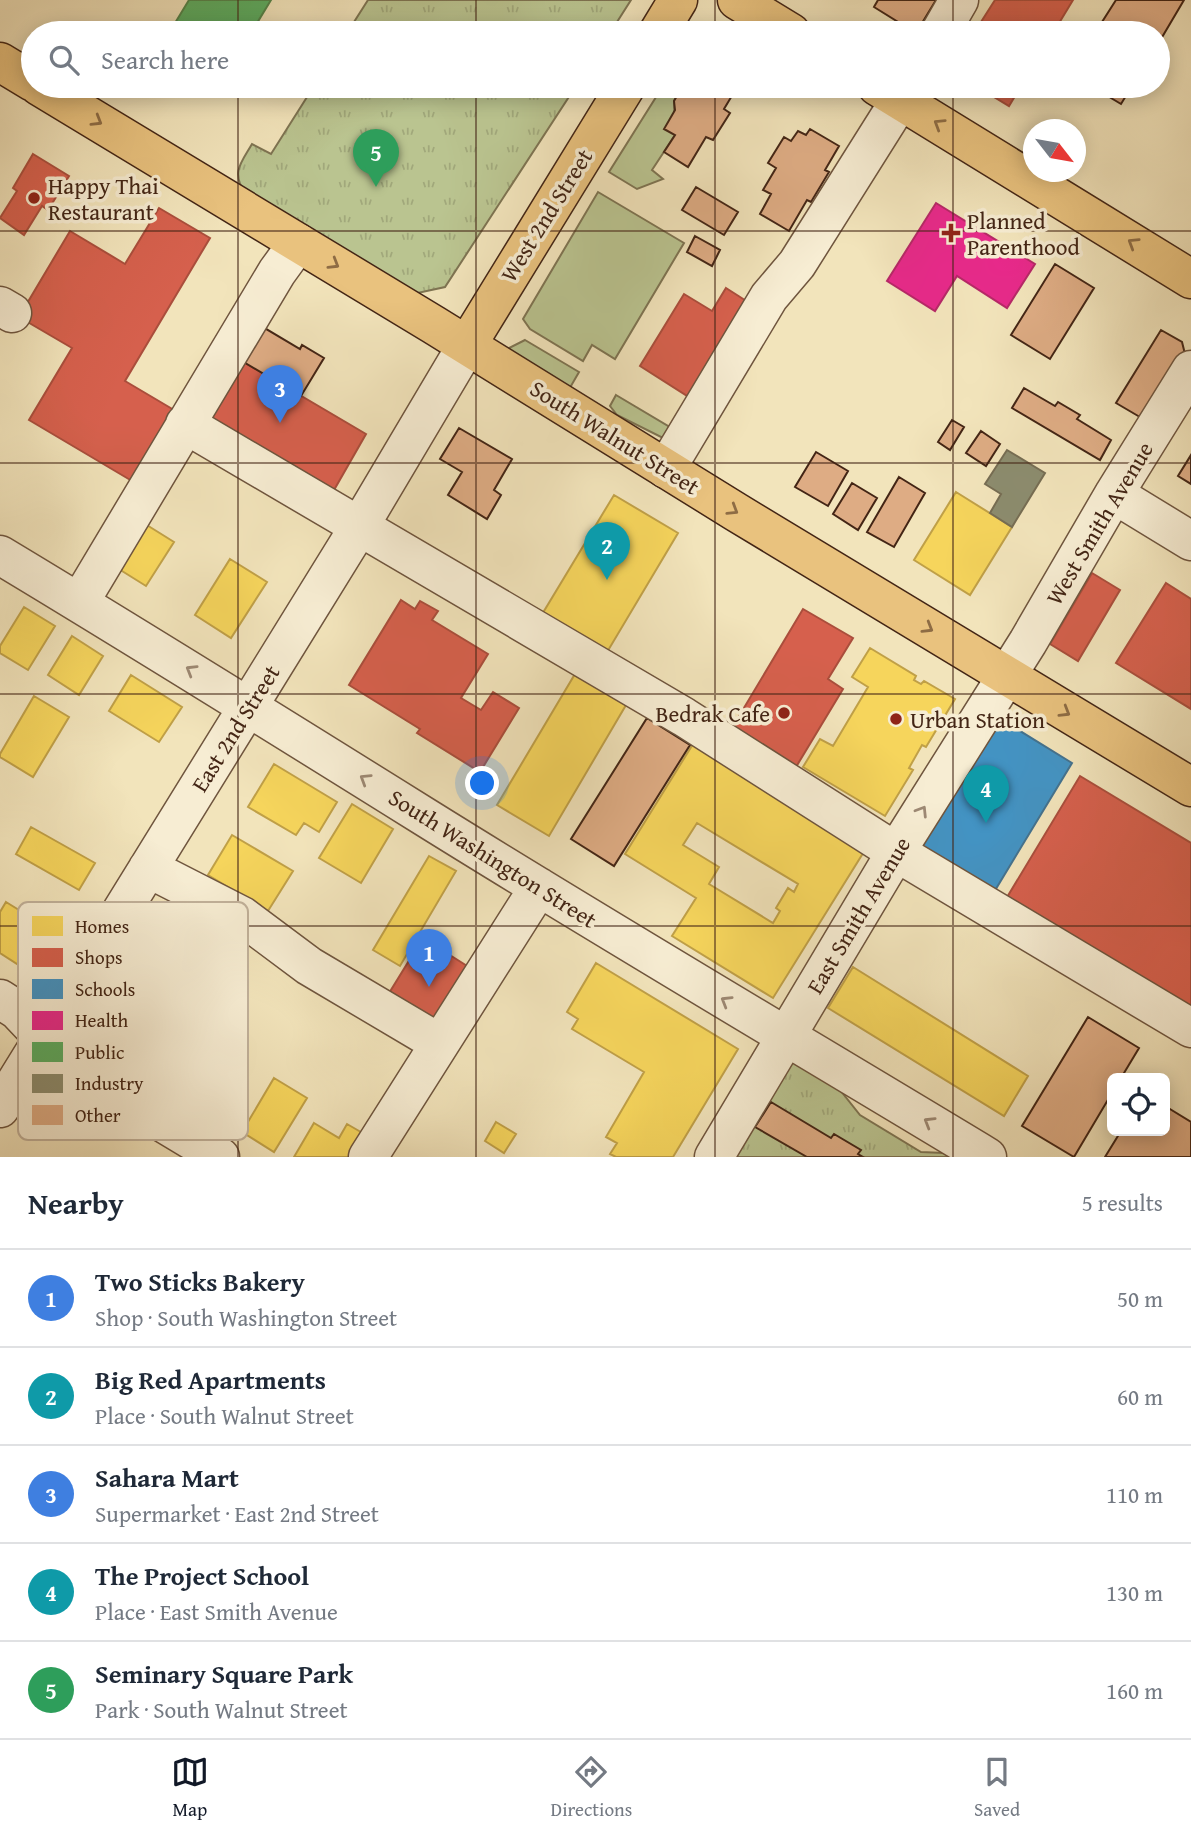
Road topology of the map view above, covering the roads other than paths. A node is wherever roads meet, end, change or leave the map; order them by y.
1 (678, 0) edge
2 (737, 0) edge
3 (959, 0) edge
4 (665, 21) edge
5 (771, 21) edge
6 (947, 21) edge
7 (0, 62) edge
8 (21, 75) edge
9 (59, 98) edge
10 (619, 98) edge
11 (891, 98) edge
12 (906, 98) edge
13 (298, 243) junction
14 (1191, 279) edge
15 (467, 345) junction
16 (1191, 370) edge
17 (186, 424) junction
18 (666, 468) junction
19 (1114, 494) junction
20 (359, 527) junction
21 (1191, 541) edge
22 (0, 555) edge
23 (79, 603) junction
24 (1007, 675) junction
25 (249, 706) junction
26 (1191, 787) edge
27 (896, 852) junction
28 (148, 868) junction
29 (539, 887) junction
30 (127, 902) edge
31 (215, 902) edge
32 (248, 920) edge
33 (0, 999) edge
34 (18, 1011) edge
35 (1191, 1028) edge
36 (784, 1037) junction
37 (439, 1042) junction
38 (18, 1079) edge
39 (0, 1108) edge
40 (192, 1140) edge
41 (220, 1157) edge
42 (368, 1157) edge
43 (714, 1157) edge
44 (987, 1157) edge

1 - 4 main road
2 - 5 main road
3 - 6 street
7 - 8 main road
9 -> 13 main road, South Walnut Street
10 - 15 main road, West 2nd Street
11 - 18 street
14 -> 12 main road
13 -> 15 main road, South Walnut Street
13 - 17 street
15 - 18 main road, South Walnut Street
15 - 20 street, East 2nd Street
16 - 19 street, West Smith Avenue
17 - 20 street
17 - 23 street
18 -> 24 main road, South Walnut Street
19 - 21 street
19 - 24 street, West Smith Avenue
20 - 25 street, East 2nd Street
20 - 27 street
22 - 23 street, South Washington Street
25 -> 23 street, South Washington Street
24 -> 26 main road, South Walnut Street
27 -> 24 street, East Smith Avenue
25 - 28 street, East 2nd Street
29 -> 25 street, South Washington Street
27 - 35 street
27 - 36 street, East Smith Avenue
28 - 30 street, East 2nd Street
28 - 31 street
36 -> 29 street, South Washington Street
29 - 37 street
32 - 37 street
33 - 34 street
36 - 43 street, East Smith Avenue
44 -> 36 street, South Washington Street
37 - 42 street
38 - 39 street, East 2nd Street
40 - 41 street

